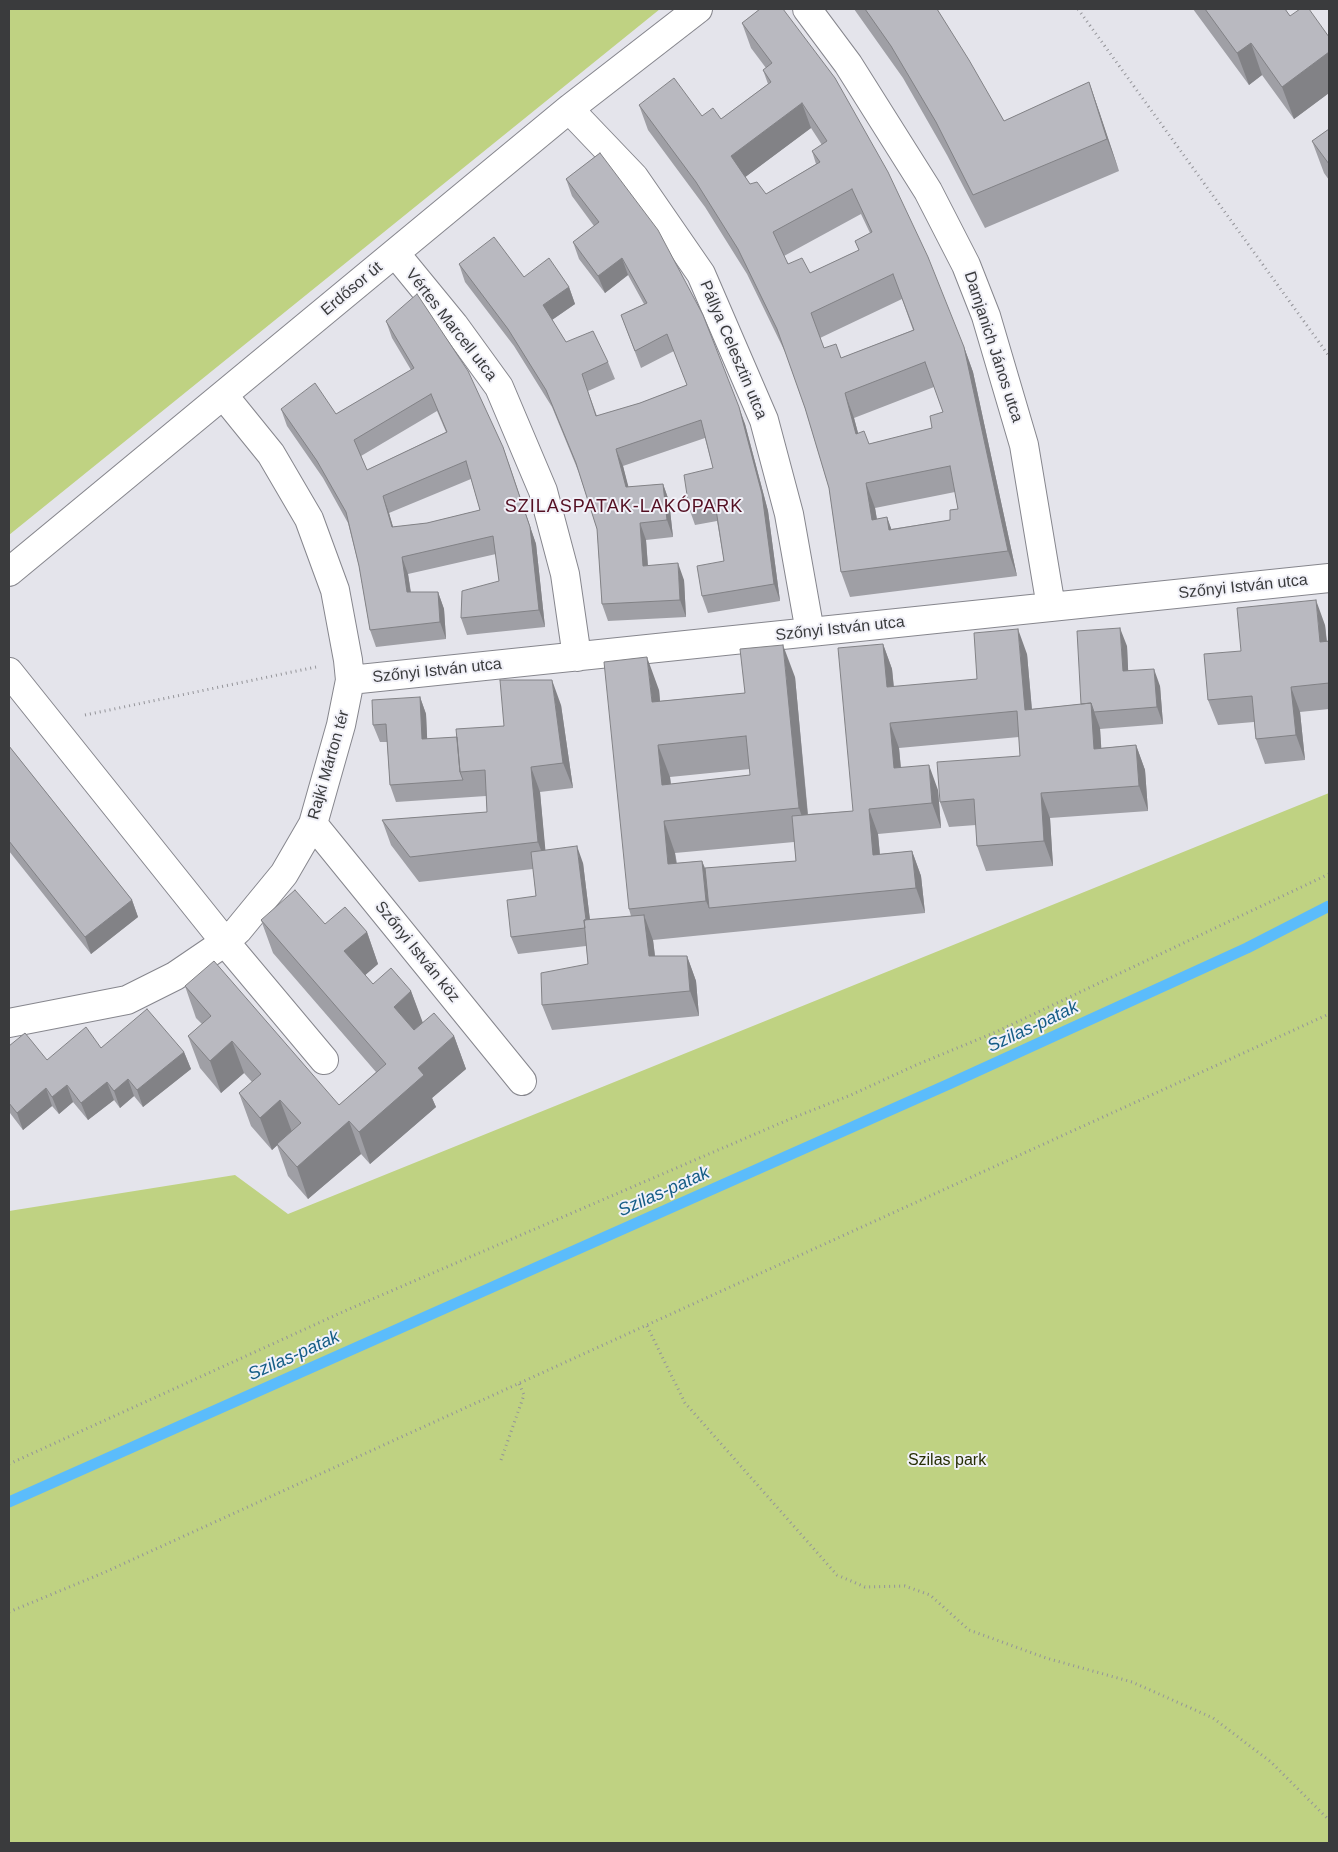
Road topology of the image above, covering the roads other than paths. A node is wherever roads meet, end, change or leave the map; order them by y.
1 (698, 9) edge
2 (807, 9) edge
3 (569, 109) junction
4 (395, 253) junction
5 (224, 396) junction
6 (9, 572) edge
7 (1329, 578) edge
8 (1051, 608) junction
9 (810, 632) junction
10 (577, 657) junction
11 (349, 670) junction
12 (9, 672) edge
13 (313, 824) junction
14 (225, 942) junction
15 (9, 1023) edge
16 (324, 1060) dead end
17 (522, 1081) dead end

1 - 3 street, Erdősor út
2 - 8 street, Damjanich János utca
3 - 4 street, Erdősor út
3 - 9 street, Pállya Celesztin utca
4 - 5 street, Erdősor út
4 - 10 street, Vértes Marcell utca
5 - 6 street, Erdősor út
5 - 11 street, Rajki Márton tér
7 - 8 street, Szőnyi István utca
8 - 9 street, Szőnyi István utca
9 - 10 street, Szőnyi István utca
10 - 11 street, Szőnyi István utca
11 - 13 street, Rajki Márton tér
12 - 14 street
13 - 14 street, Rajki Márton tér
13 - 17 street, Szőnyi István köz
14 - 15 street
14 - 16 street

